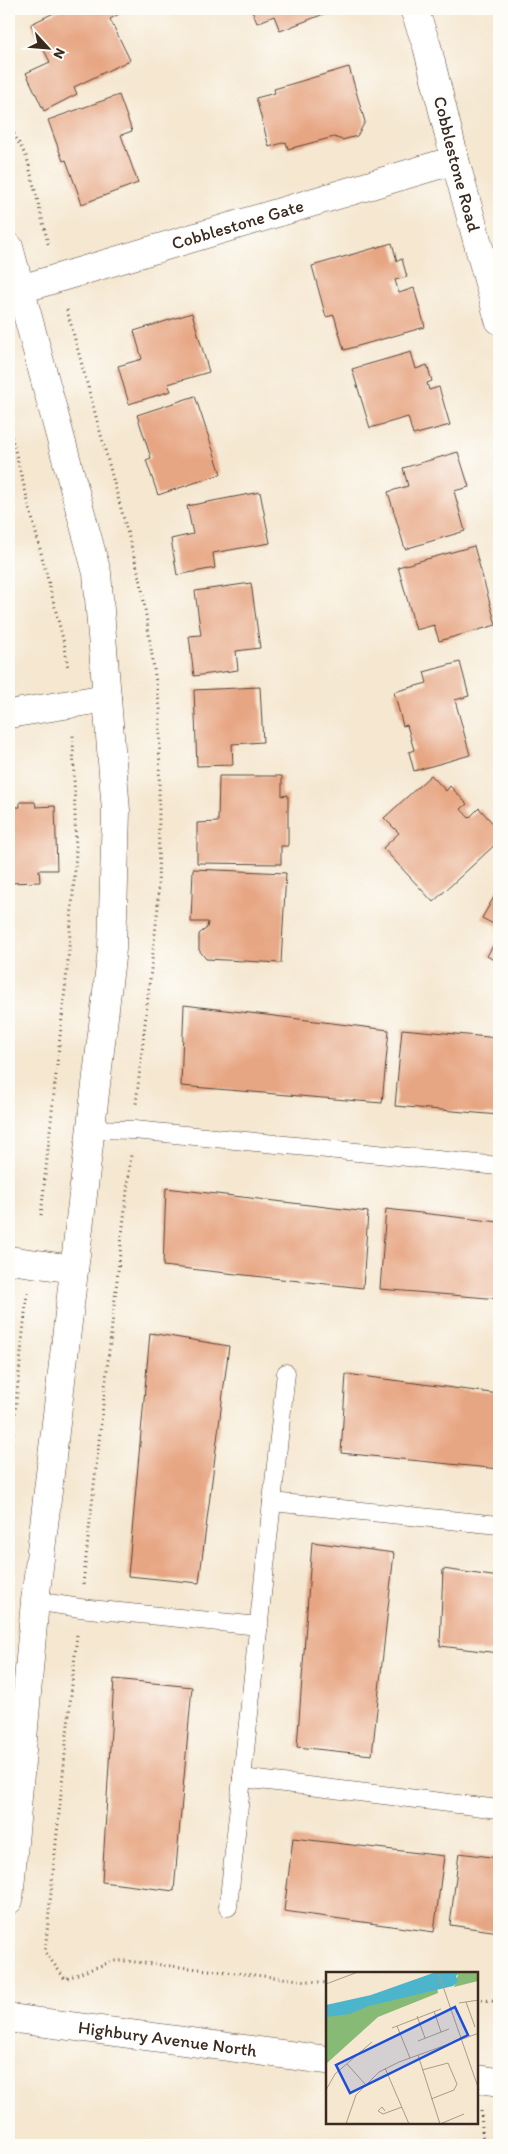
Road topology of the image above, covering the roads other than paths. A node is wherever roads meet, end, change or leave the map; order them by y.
1 (414, 9) edge
2 (455, 160) junction
3 (9, 247) edge
4 (20, 290) junction
5 (499, 320) edge
6 (107, 698) junction
7 (9, 714) edge
8 (90, 1130) junction
9 (499, 1166) edge
10 (9, 1260) edge
11 (74, 1270) junction
12 (286, 1373) dead end
13 (272, 1502) junction
14 (499, 1525) edge
15 (35, 1601) junction
16 (258, 1626) junction
17 (242, 1778) junction
18 (499, 1809) edge
19 (9, 1900) edge
20 (228, 1907) dead end
21 (9, 2018) edge
22 (326, 2060) edge
23 (478, 2079) edge
24 (499, 2082) edge

1 - 2 street, Cobblestone Road
2 - 4 street, Cobblestone Gate
2 - 5 street, Cobblestone Road
3 - 4 street
4 - 6 street
6 - 7 street
6 - 8 street
8 - 9 lane
8 - 11 street
10 - 11 street
11 - 15 street
12 - 13 lane
13 - 14 lane
13 - 16 lane
15 - 16 lane
15 - 19 street
16 - 17 lane
17 - 18 lane
17 - 20 lane
21 - 22 street, Highbury Avenue North
23 - 24 street

